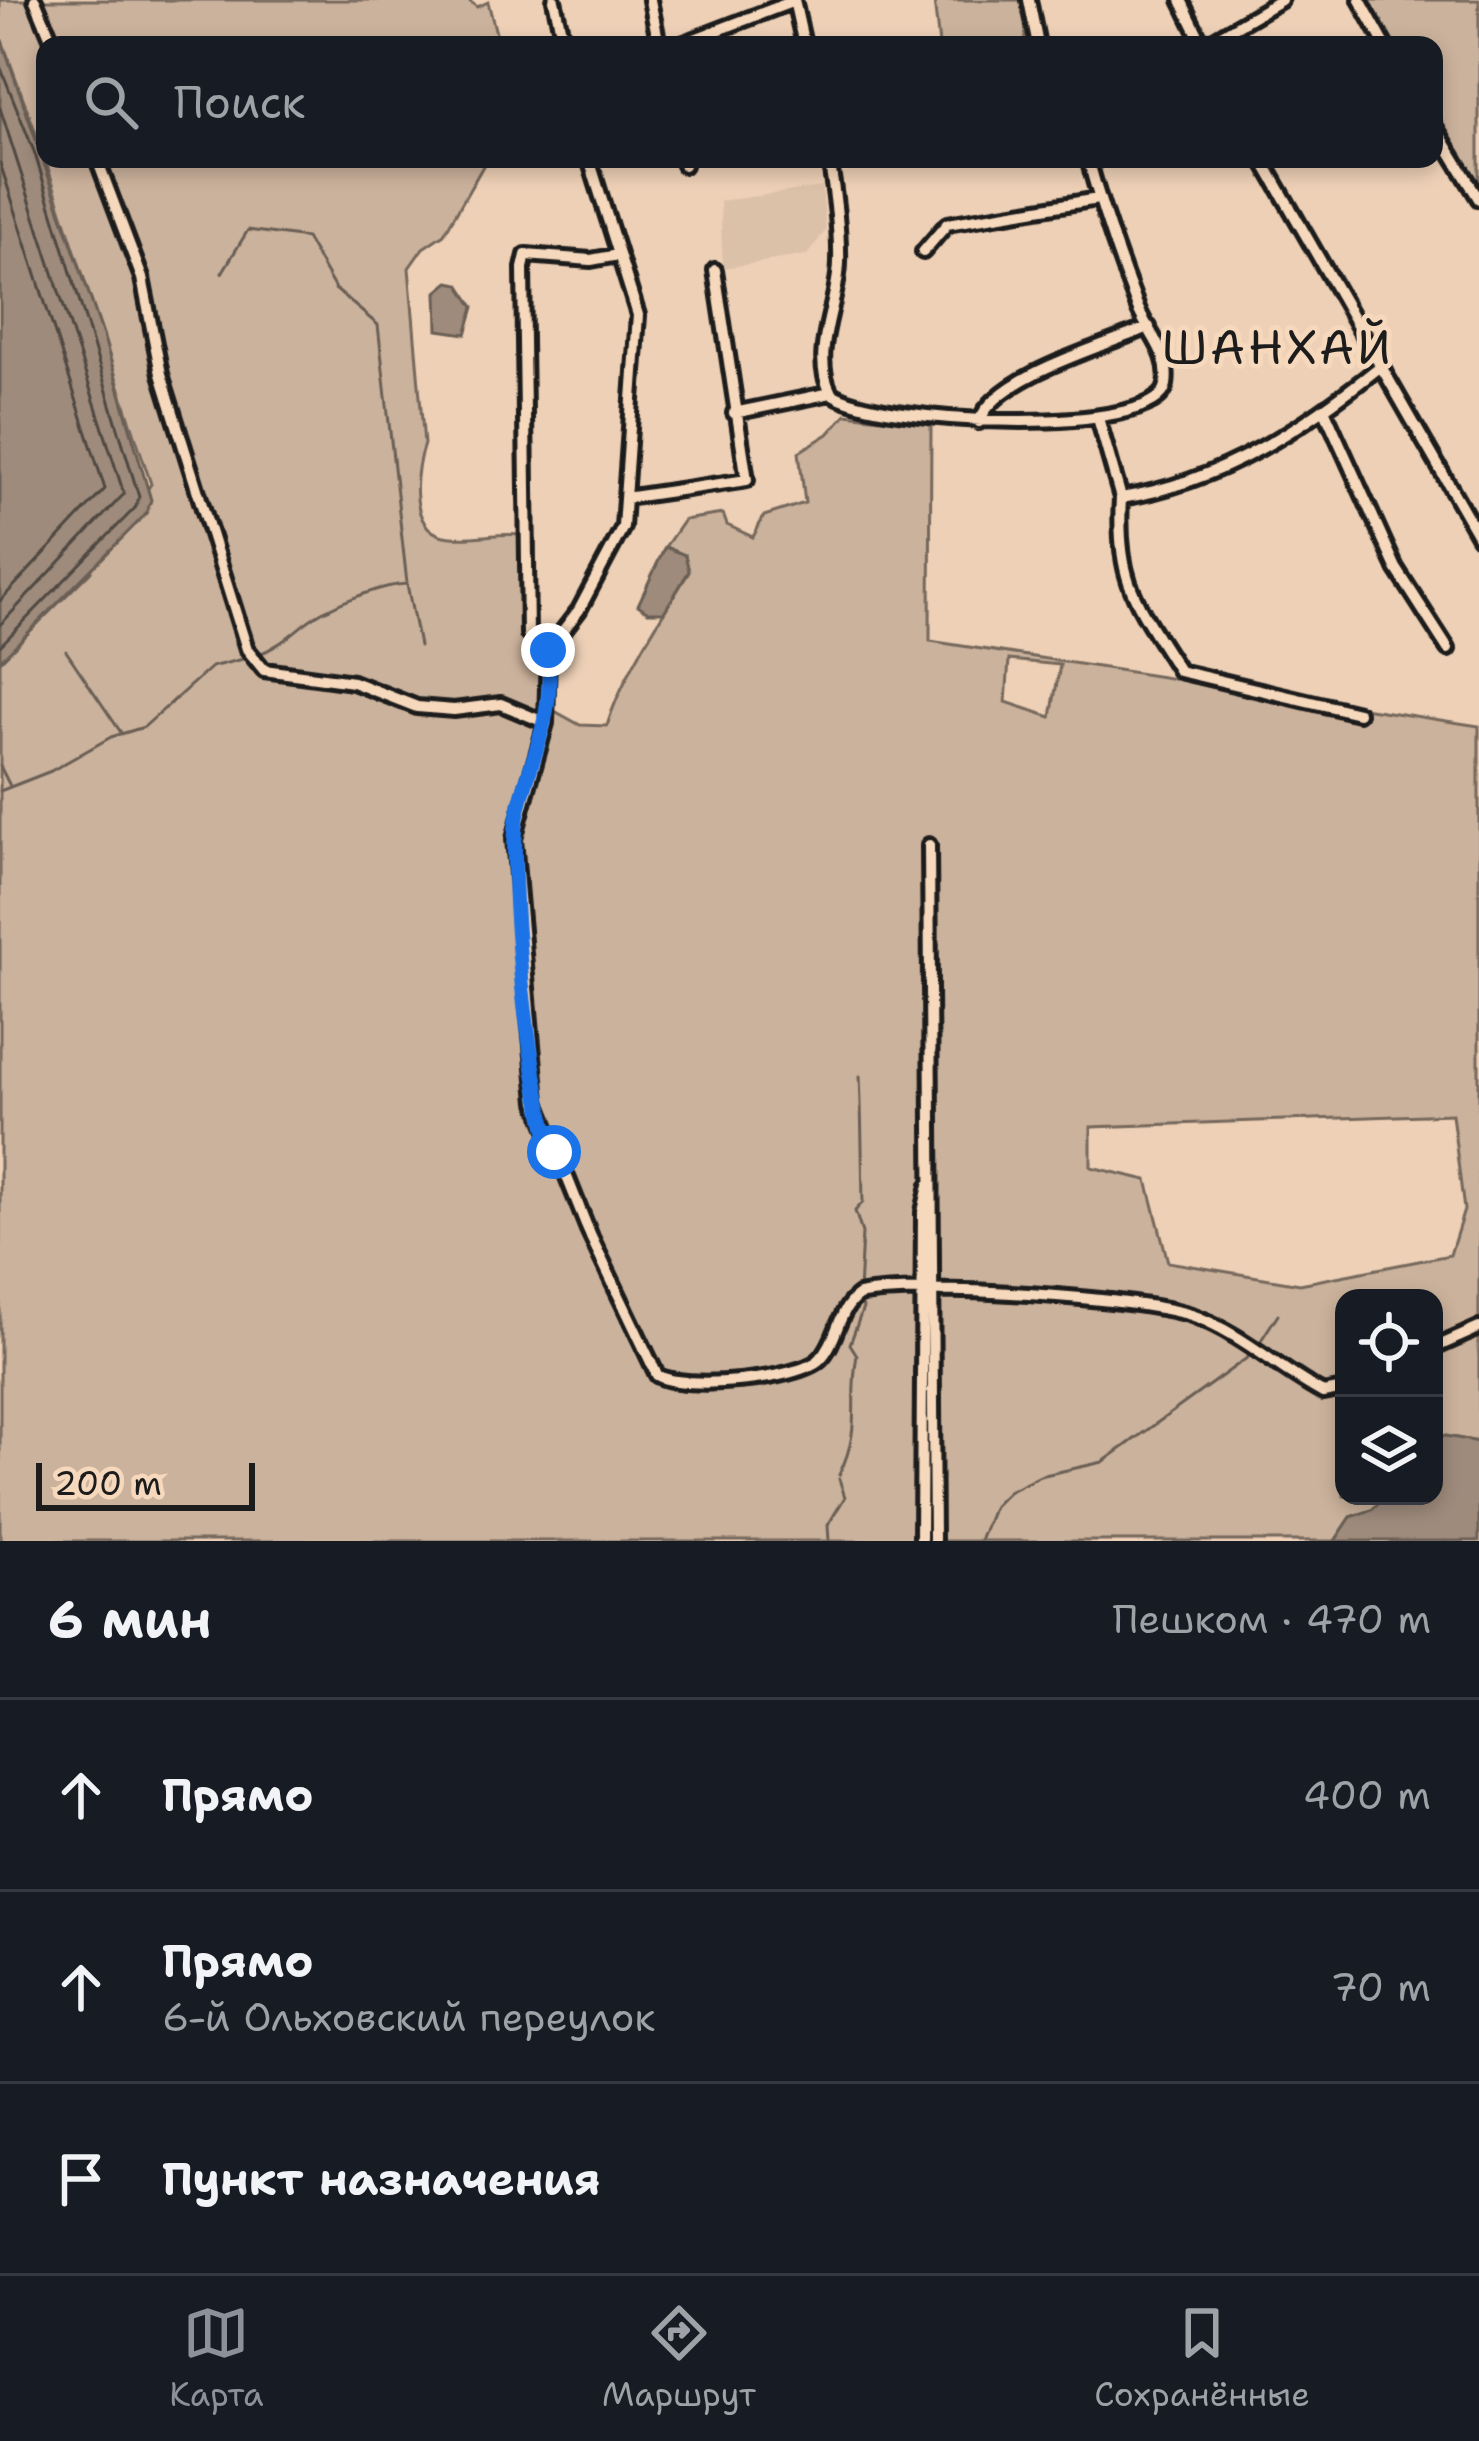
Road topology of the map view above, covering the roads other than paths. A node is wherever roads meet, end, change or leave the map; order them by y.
1 (35, 0) edge
2 (554, 0) edge
3 (650, 0) edge
4 (794, 0) edge
5 (1029, 0) edge
6 (1180, 0) edge
7 (1281, 0) edge
8 (1360, 0) edge
9 (50, 36) edge
10 (562, 36) edge
11 (657, 36) edge
12 (702, 36) edge
13 (802, 36) edge
14 (1036, 36) edge
15 (1198, 36) edge
16 (1219, 36) edge
17 (1380, 36) edge
18 (1443, 140) edge
19 (100, 168) edge
20 (592, 168) edge
21 (830, 168) edge
22 (1090, 168) edge
23 (1267, 168) edge
24 (1098, 199) junction
25 (1479, 199) edge
26 (922, 252) dead end
27 (618, 255) junction
28 (715, 270) dead end
29 (1149, 327) junction
30 (1382, 365) junction
31 (831, 393) junction
32 (1325, 411) junction
33 (734, 413) junction
34 (1098, 418) junction
35 (979, 422) junction
36 (625, 498) junction
37 (1121, 498) junction
38 (1479, 537) edge
39 (1448, 649) dead end
40 (548, 650) junction
41 (1358, 713) dead end
42 (546, 723) junction
43 (929, 845) dead end
44 (928, 1294) junction
45 (1479, 1328) edge
46 (1443, 1344) edge
47 (1335, 1391) edge
48 (928, 1517) junction
49 (921, 1541) edge
50 (934, 1541) edge

1 - 9 street
2 - 10 street
3 - 11 street
4 - 12 street
4 - 13 street
5 - 14 street
6 - 15 street
7 - 16 street
8 - 17 street
18 - 25 street
19 - 42 street
20 - 27 street
21 - 31 street
22 - 24 street
23 - 30 street
24 - 26 street
24 - 29 street
27 - 36 street
27 - 40 street
28 - 33 street
29 - 34 street
29 - 35 street
30 - 32 street
30 - 38 street
31 - 33 street
31 - 35 street
32 - 37 street
32 - 39 street
33 - 36 street
34 - 35 street
34 - 37 street
36 - 40 street
37 - 41 street
40 - 42 street
42 - 44 street
43 - 44 street
44 - 47 street
44 - 48 street
45 - 46 street
48 - 49 street
48 - 50 street

